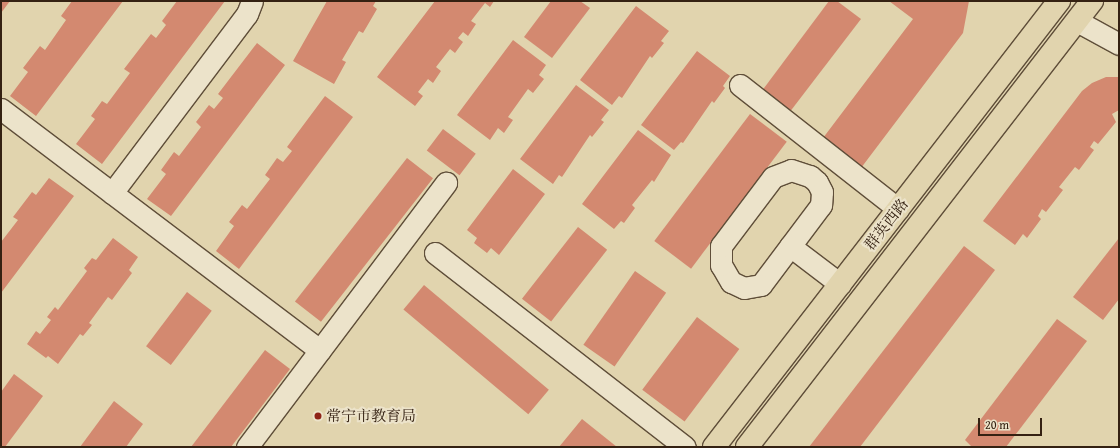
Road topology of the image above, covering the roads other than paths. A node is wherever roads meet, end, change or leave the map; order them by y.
1 (252, 1) edge
2 (1059, 1) edge
3 (1092, 1) edge
4 (1077, 21) junction
5 (1119, 44) edge
6 (740, 85) dead end
7 (1, 109) edge
8 (446, 183) dead end
9 (112, 192) junction
10 (898, 209) junction
11 (790, 246) junction
12 (435, 253) dead end
13 (840, 284) junction
14 (320, 350) junction
15 (247, 447) edge
16 (685, 447) edge
17 (714, 447) edge
18 (747, 447) edge

1 - 9 street
2 - 10 main road, 群英西路
3 - 4 main road, 群英西路
4 - 5 street
4 - 18 main road, 群英西路
6 - 10 street
7 - 9 street
8 - 14 street
9 - 14 street
10 - 13 main road, 群英西路
11 - 11 street
11 - 13 street
12 - 16 street
13 - 17 main road, 群英西路
14 - 15 street

